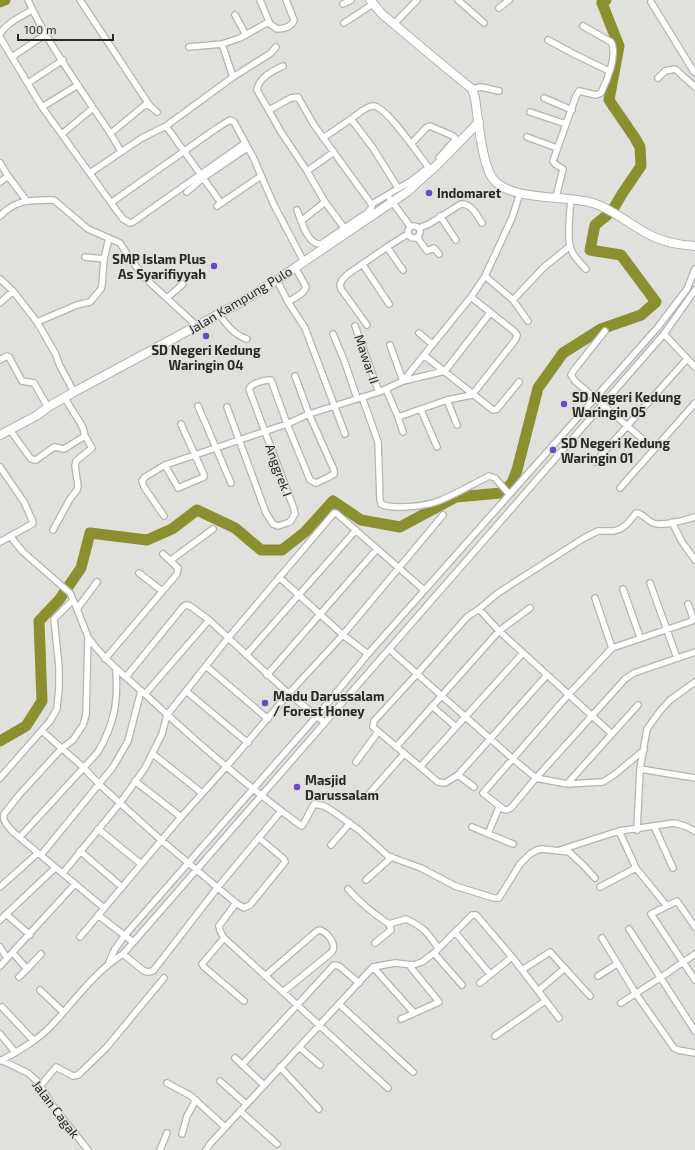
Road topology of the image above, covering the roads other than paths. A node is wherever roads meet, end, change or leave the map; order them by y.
1 (28, 0) edge
2 (80, 0) edge
3 (260, 0) edge
4 (286, 0) edge
5 (351, 0) edge
6 (417, 0) edge
7 (458, 0) edge
8 (510, 0) edge
9 (371, 2) edge
10 (651, 2) dead end
11 (343, 4) dead end
12 (499, 8) dead end
13 (32, 10) junction
14 (236, 15) dead end
15 (344, 23) dead end
16 (484, 23) dead end
17 (264, 24) dead end
18 (394, 24) junction
19 (582, 26) dead end
20 (0, 34) edge
21 (46, 34) junction
22 (246, 35) junction
23 (548, 40) dead end
24 (222, 44) junction
25 (189, 47) dead end
26 (276, 47) dead end
27 (12, 57) junction
28 (63, 60) junction
29 (284, 66) dead end
30 (609, 71) junction
31 (695, 72) edge
32 (232, 77) junction
33 (658, 78) dead end
34 (688, 80) junction
35 (28, 83) junction
36 (78, 85) junction
37 (695, 88) edge
38 (472, 89) junction
39 (499, 91) dead end
40 (544, 98) dead end
41 (150, 106) junction
42 (42, 107) junction
43 (93, 108) junction
44 (269, 110) junction
45 (572, 110) junction
46 (157, 112) dead end
47 (530, 112) dead end
48 (351, 119) junction
49 (479, 122) junction
50 (566, 124) junction
51 (166, 126) junction
52 (111, 133) junction
53 (62, 134) junction
54 (527, 137) dead end
55 (323, 138) junction
56 (411, 144) junction
57 (246, 145) junction
58 (557, 148) junction
59 (184, 151) junction
60 (121, 152) junction
61 (334, 152) junction
62 (0, 163) edge
63 (429, 168) junction
64 (307, 171) junction
65 (90, 173) junction
66 (8, 176) junction
67 (202, 176) junction
68 (262, 176) junction
69 (0, 182) edge
70 (398, 188) junction
71 (187, 192) dead end
72 (520, 193) junction
73 (387, 195) junction
74 (556, 197) junction
75 (571, 199) junction
76 (26, 200) junction
77 (112, 202) junction
78 (326, 202) junction
79 (393, 202) junction
80 (372, 204) junction
81 (297, 210) dead end
82 (0, 216) edge
83 (440, 216) junction
84 (301, 221) junction
85 (482, 223) dead end
86 (410, 226) junction
87 (345, 228) junction
88 (419, 228) junction
89 (408, 234) junction
90 (417, 237) junction
91 (108, 238) junction
92 (456, 240) dead end
93 (387, 246) junction
94 (570, 246) junction
95 (695, 246) edge
96 (439, 254) dead end
97 (85, 257) dead end
98 (104, 259) junction
99 (304, 262) junction
100 (363, 265) junction
101 (295, 267) junction
102 (403, 270) dead end
103 (586, 270) dead end
104 (695, 270) edge
105 (486, 276) junction
106 (0, 279) edge
107 (277, 280) junction
108 (183, 284) dead end
109 (695, 290) edge
110 (13, 291) junction
111 (471, 297) junction
112 (167, 298) junction
113 (513, 300) junction
114 (288, 302) junction
115 (0, 303) edge
116 (389, 304) dead end
117 (218, 313) junction
118 (490, 313) junction
119 (528, 321) dead end
120 (37, 322) junction
121 (367, 325) dead end
122 (197, 326) junction
123 (356, 326) dead end
124 (605, 331) dead end
125 (419, 333) dead end
126 (333, 334) dead end
127 (664, 334) junction
128 (247, 339) dead end
129 (390, 344) dead end
130 (432, 344) junction
131 (424, 356) junction
132 (0, 360) edge
133 (691, 360) edge
134 (695, 367) edge
135 (445, 371) junction
136 (295, 376) dead end
137 (403, 382) junction
138 (518, 382) dead end
139 (386, 389) junction
140 (74, 392) junction
141 (379, 392) junction
142 (472, 395) junction
143 (64, 397) junction
144 (594, 397) junction
145 (360, 398) junction
146 (447, 400) junction
147 (695, 403) edge
148 (603, 404) junction
149 (198, 406) dead end
150 (334, 406) junction
151 (48, 407) junction
152 (227, 407) dead end
153 (421, 410) junction
154 (309, 414) junction
155 (398, 417) junction
156 (181, 424) dead end
157 (286, 424) junction
158 (457, 425) dead end
159 (628, 425) junction
160 (10, 430) junction
161 (265, 431) junction
162 (403, 432) dead end
163 (345, 434) dead end
164 (0, 435) edge
165 (85, 436) junction
166 (238, 440) junction
167 (216, 447) junction
168 (437, 447) dead end
169 (654, 449) junction
170 (196, 456) junction
171 (595, 462) dead end
172 (165, 465) junction
173 (0, 467) edge
174 (231, 483) dead end
175 (620, 488) dead end
176 (506, 491) junction
177 (504, 499) junction
178 (513, 507) junction
179 (443, 515) dead end
180 (164, 516) dead end
181 (695, 517) edge
182 (672, 522) junction
183 (213, 529) dead end
184 (52, 530) dead end
185 (356, 530) junction
186 (10, 536) junction
187 (0, 542) edge
188 (377, 549) junction
189 (163, 554) dead end
190 (452, 559) junction
191 (171, 560) junction
192 (695, 560) edge
193 (461, 566) junction
194 (399, 568) junction
195 (139, 573) dead end
196 (279, 577) junction
197 (97, 582) dead end
198 (650, 583) dead end
199 (623, 589) dead end
200 (424, 590) junction
201 (162, 591) junction
202 (298, 595) junction
203 (595, 598) dead end
204 (73, 600) junction
205 (688, 604) dead end
206 (410, 608) junction
207 (530, 608) dead end
208 (78, 609) junction
209 (479, 609) junction
210 (321, 615) junction
211 (419, 615) junction
212 (209, 620) junction
213 (666, 629) junction
214 (499, 631) junction
215 (343, 635) junction
216 (88, 637) junction
217 (640, 637) junction
218 (228, 638) junction
219 (612, 648) junction
220 (389, 649) junction
221 (695, 652) edge
222 (523, 653) junction
223 (368, 654) junction
224 (246, 655) junction
225 (677, 658) junction
226 (105, 659) junction
227 (206, 666) junction
228 (116, 668) junction
229 (417, 674) junction
230 (267, 675) junction
231 (547, 675) junction
232 (126, 677) junction
233 (695, 682) edge
234 (186, 691) junction
235 (143, 693) junction
236 (289, 694) junction
237 (569, 694) junction
238 (441, 696) junction
239 (638, 705) dead end
240 (432, 706) junction
241 (167, 715) junction
242 (592, 715) junction
243 (317, 716) junction
244 (465, 717) junction
245 (268, 719) junction
246 (324, 722) junction
247 (456, 727) junction
248 (42, 731) junction
249 (378, 732) junction
250 (612, 734) junction
251 (490, 739) junction
252 (248, 742) junction
253 (396, 747) junction
254 (62, 748) junction
255 (644, 750) junction
256 (153, 754) junction
257 (404, 754) junction
258 (513, 759) junction
259 (356, 762) dead end
260 (226, 766) junction
261 (83, 767) junction
262 (420, 767) junction
263 (640, 769) junction
264 (458, 775) junction
265 (0, 778) edge
266 (536, 778) junction
267 (695, 778) edge
268 (135, 781) junction
269 (567, 784) junction
270 (100, 785) junction
271 (474, 787) dead end
272 (253, 789) junction
273 (202, 793) junction
274 (261, 795) junction
275 (368, 795) dead end
276 (120, 803) junction
277 (499, 807) junction
278 (281, 811) junction
279 (181, 817) junction
280 (350, 823) junction
281 (654, 826) junction
282 (472, 827) dead end
283 (98, 829) junction
284 (637, 830) junction
285 (695, 831) edge
286 (619, 832) junction
287 (488, 834) junction
288 (20, 837) junction
289 (259, 838) junction
290 (162, 840) junction
291 (513, 844) dead end
292 (331, 845) dead end
293 (559, 850) junction
294 (80, 851) junction
295 (40, 854) junction
296 (392, 857) junction
297 (188, 862) junction
298 (141, 864) junction
299 (55, 868) junction
300 (196, 868) junction
301 (636, 868) junction
302 (673, 868) dead end
303 (63, 873) junction
304 (594, 878) dead end
305 (366, 880) dead end
306 (75, 884) junction
307 (0, 887) edge
308 (122, 887) junction
309 (218, 887) junction
310 (600, 887) dead end
311 (348, 889) dead end
312 (236, 903) junction
313 (666, 905) junction
314 (104, 908) junction
315 (6, 914) junction
316 (98, 915) junction
317 (0, 920) edge
318 (389, 924) junction
319 (695, 927) edge
320 (629, 929) dead end
321 (455, 932) junction
322 (30, 935) junction
323 (125, 935) junction
324 (80, 937) dead end
325 (224, 938) junction
326 (602, 938) dead end
327 (133, 942) junction
328 (375, 943) dead end
329 (0, 947) edge
330 (436, 950) junction
331 (12, 952) junction
332 (41, 954) dead end
333 (123, 954) junction
334 (695, 954) edge
335 (512, 957) junction
336 (8, 958) junction
337 (683, 962) junction
338 (109, 963) junction
339 (617, 964) junction
340 (409, 965) junction
341 (0, 966) edge
342 (373, 967) junction
343 (566, 968) junction
344 (27, 969) junction
345 (522, 970) junction
346 (490, 974) junction
347 (265, 976) junction
348 (598, 976) dead end
349 (19, 977) dead end
350 (164, 978) dead end
351 (660, 978) junction
352 (695, 980) edge
353 (358, 983) junction
354 (480, 983) dead end
355 (462, 985) dead end
356 (40, 990) dead end
357 (538, 991) junction
358 (283, 992) junction
359 (636, 994) junction
360 (590, 996) dead end
361 (244, 1001) dead end
362 (546, 1001) junction
363 (621, 1003) dead end
364 (339, 1004) junction
365 (297, 1005) junction
366 (2, 1007) dead end
367 (64, 1012) junction
368 (414, 1013) junction
369 (401, 1018) dead end
370 (559, 1018) dead end
371 (319, 1025) junction
372 (695, 1031) edge
373 (0, 1034) edge
374 (495, 1036) dead end
375 (34, 1040) junction
376 (299, 1047) junction
377 (15, 1052) junction
378 (695, 1053) edge
379 (234, 1058) dead end
380 (1, 1060) edge
381 (242, 1065) junction
382 (320, 1065) dead end
383 (280, 1067) junction
384 (413, 1072) dead end
385 (220, 1081) dead end
386 (167, 1083) dead end
387 (264, 1085) junction
388 (40, 1086) junction
389 (388, 1088) dead end
390 (196, 1100) junction
391 (246, 1104) junction
392 (319, 1109) dead end
393 (240, 1111) junction
394 (225, 1127) junction
395 (168, 1133) dead end
396 (182, 1134) dead end
397 (277, 1144) dead end
398 (88, 1150) edge
399 (160, 1150) edge
400 (206, 1150) edge

1 - 13 street
2 - 41 street
3 - 4 street
5 - 11 street
6 - 18 street
7 - 16 street
8 - 12 street
9 - 15 street
9 - 18 street
10 - 31 street
13 - 20 street
13 - 21 street
14 - 22 street
17 - 22 street
18 - 38 street
19 - 30 street
20 - 27 street
21 - 27 street
21 - 28 street
22 - 24 street
23 - 30 street
24 - 25 street
24 - 32 street
26 - 32 street
27 - 35 street
28 - 35 street
28 - 36 street
29 - 44 street
30 - 45 street
31 - 34 street
32 - 51 street
33 - 34 street
34 - 37 street
35 - 42 street
36 - 42 street
36 - 43 street
38 - 39 street
38 - 49 street
40 - 45 street
41 - 46 street
41 - 52 street
42 - 53 street
43 - 52 street
43 - 53 street
44 - 55 street
44 - 64 street
45 - 50 street
47 - 50 street
48 - 55 street
48 - 56 street
48 - 70 street
49 - 72 street
49 - 79 street, Jalan Kampung Pulo
50 - 58 street
51 - 59 street
51 - 60 street
52 - 60 street
53 - 65 street
54 - 58 street
55 - 61 street
56 - 63 street
56 - 63 street
57 - 59 street
57 - 67 street
57 - 68 street
58 - 74 street
59 - 67 street
59 - 77 street
60 - 65 street
61 - 64 street
61 - 80 street
62 - 66 street
63 - 70 street
64 - 78 street
65 - 77 street
66 - 69 street
66 - 76 street
67 - 68 street
67 - 71 street
67 - 77 street
68 - 99 street
70 - 73 street
72 - 74 street
72 - 105 street
73 - 79 street
73 - 80 street
74 - 75 street
75 - 94 street
75 - 95 street
76 - 82 street
76 - 91 street
78 - 84 street
78 - 87 street
79 - 86 street
79 - 99 street, Jalan Kampung Pulo
80 - 87 street
81 - 84 street
83 - 85 street
83 - 88 street
83 - 92 street
84 - 87 street
86 - 88 street
86 - 89 street
88 - 90 street
89 - 90 street
89 - 93 street
90 - 96 street
91 - 98 street
91 - 112 street
93 - 100 street
93 - 102 street
94 - 103 street
94 - 113 street
97 - 98 street
98 - 120 street
99 - 101 street, Jalan Kampung Pulo
100 - 116 street
100 - 121 street
101 - 107 street, Jalan Kampung Pulo
101 - 114 street
104 - 144 street
105 - 111 street
105 - 113 street
106 - 110 street
107 - 114 street
107 - 117 street, Jalan Kampung Pulo
108 - 112 street
109 - 127 street
110 - 115 street
110 - 120 street
111 - 118 street
111 - 130 street
112 - 122 street
113 - 119 street
114 - 150 street
117 - 122 street, Jalan Kampung Pulo
117 - 128 street
118 - 135 street
118 - 142 street
120 - 140 street
122 - 140 street, Jalan Kampung Pulo
123 - 141 street, Mawar II
124 - 144 street
125 - 130 street
126 - 145 street
127 - 133 street
127 - 148 street
129 - 137 street
130 - 131 street
131 - 135 street
131 - 137 street
132 - 151 street
133 - 134 street
133 - 159 street
135 - 137 street
135 - 142 street
136 - 154 street
137 - 139 street
138 - 142 street
139 - 141 street
139 - 155 street
140 - 143 street, Jalan Kampung Pulo
141 - 145 street
142 - 146 street
143 - 151 street, Jalan Kampung Pulo
143 - 165 street
144 - 148 street
144 - 176 street
145 - 150 street
145 - 176 street
146 - 153 street
146 - 158 street
147 - 169 street
148 - 159 street
148 - 178 street
149 - 167 street
150 - 154 street
150 - 163 street
151 - 160 street, Jalan Kampung Pulo
152 - 166 street
153 - 155 street
153 - 168 street
154 - 157 street
154 - 157 street
155 - 162 street
156 - 170 street
157 - 161 street
157 - 161 street, Anggrek I
159 - 169 street
159 - 171 street
160 - 164 street, Jalan Kampung Pulo
160 - 165 street
161 - 166 street
161 - 166 street, Anggrek I
165 - 184 street
166 - 167 street
167 - 170 street
167 - 174 street
169 - 175 street
170 - 172 street
170 - 172 street
172 - 180 street
173 - 186 street
176 - 177 street
177 - 178 street
177 - 190 street
178 - 193 street
179 - 194 street
181 - 182 street
182 - 192 street
182 - 209 street
183 - 191 street
185 - 188 street
185 - 196 street
185 - 202 street
186 - 187 street
186 - 204 street
188 - 194 street
188 - 210 street
189 - 191 street
190 - 193 street
190 - 200 street
191 - 201 street
193 - 211 street
194 - 200 street
194 - 215 street
195 - 201 street
196 - 202 street
196 - 218 street
197 - 208 street
198 - 213 street
199 - 217 street
200 - 206 street
201 - 226 street
202 - 210 street
202 - 224 street
203 - 219 street
204 - 208 street
204 - 248 street
205 - 213 street
206 - 211 street
206 - 223 street
207 - 214 street
208 - 216 street
209 - 214 street
209 - 229 street
210 - 215 street
210 - 230 street
211 - 220 street
212 - 218 street
212 - 232 street
212 - 235 street
213 - 217 street
213 - 225 street
214 - 222 street
214 - 238 street
215 - 223 street
215 - 236 street
216 - 226 street
216 - 254 street
217 - 219 street
218 - 224 street
218 - 227 street
219 - 237 street
220 - 229 street
220 - 246 street
221 - 225 street
222 - 231 street
222 - 244 street
223 - 243 street
224 - 230 street
225 - 242 street
226 - 228 street
227 - 234 street
227 - 245 street
228 - 232 street
228 - 261 street
229 - 238 street
229 - 249 street
230 - 236 street
231 - 237 street
231 - 251 street
232 - 235 street
233 - 255 street
234 - 241 street
234 - 252 street
235 - 241 street
235 - 270 street
236 - 243 street
236 - 245 street
237 - 242 street
237 - 258 street
238 - 240 street
238 - 244 street
239 - 250 street
240 - 247 street
240 - 253 street
241 - 256 street
241 - 260 street
242 - 250 street
242 - 266 street
243 - 246 street
243 - 272 street
244 - 247 street
244 - 251 street
245 - 252 street
246 - 274 street
247 - 262 street
248 - 254 street
248 - 265 street
249 - 253 street
249 - 259 street
250 - 269 street
251 - 258 street
251 - 264 street
252 - 260 street
253 - 257 street
254 - 261 street
254 - 288 street
255 - 263 street
255 - 269 street
256 - 268 street
256 - 273 street
257 - 262 street
257 - 275 street
258 - 266 street
258 - 277 street
260 - 272 street
260 - 273 street
261 - 270 street
261 - 288 street
262 - 264 street
263 - 267 street
263 - 284 street
264 - 271 street
266 - 269 street
266 - 277 street
268 - 276 street
268 - 279 street
270 - 276 street
270 - 295 street
272 - 274 street
272 - 297 street
273 - 279 street
274 - 278 street
274 - 300 street
276 - 283 street
276 - 290 street
277 - 287 street
278 - 280 street
278 - 289 street
279 - 290 street
280 - 292 street
280 - 296 street
281 - 284 street
281 - 285 street
281 - 302 street
282 - 287 street
283 - 294 street
283 - 298 street
284 - 286 street
286 - 293 street
286 - 301 street
287 - 291 street
288 - 295 street
289 - 309 street
289 - 312 street
290 - 297 street
290 - 298 street
293 - 296 street
293 - 304 street
294 - 303 street
294 - 308 street
295 - 299 street
295 - 307 street
296 - 305 street
297 - 300 street
297 - 323 street
298 - 308 street
299 - 303 street
299 - 315 street
300 - 309 street
300 - 327 street
301 - 310 street
301 - 313 street
303 - 306 street
306 - 314 street
306 - 322 street
308 - 314 street
309 - 312 street
309 - 333 street
311 - 318 street
312 - 325 street
313 - 319 street
313 - 337 street
314 - 316 street
315 - 317 street
315 - 322 street
316 - 323 street
316 - 324 street
318 - 328 street
318 - 330 street
320 - 351 street
321 - 330 street
321 - 335 street
321 - 346 street
322 - 331 street
323 - 327 street
323 - 338 street
325 - 347 street
325 - 361 street
326 - 339 street
327 - 333 street
329 - 336 street
330 - 340 street
330 - 355 street
331 - 336 street
331 - 344 street
332 - 344 street
333 - 338 street
334 - 337 street
335 - 345 street
335 - 346 street
336 - 341 street
337 - 351 street
337 - 352 street
338 - 367 street
339 - 348 street
339 - 359 street
340 - 342 street
340 - 368 street
342 - 353 street
342 - 368 street
343 - 345 street
343 - 357 street
343 - 360 street
344 - 349 street
345 - 357 street
346 - 354 street
347 - 358 street
347 - 358 street
350 - 388 street
351 - 359 street
351 - 372 street
353 - 364 street
353 - 365 street
356 - 367 street
357 - 362 street
358 - 365 street
359 - 363 street
359 - 378 street
362 - 370 street
362 - 374 street
364 - 371 street
364 - 384 street
365 - 371 street
365 - 381 street
366 - 375 street
367 - 375 street
368 - 369 street
371 - 376 street
371 - 389 street
373 - 377 street
375 - 377 street
376 - 382 street
376 - 383 street
377 - 380 street
379 - 381 street
380 - 388 street, Jalan Cagak
381 - 387 street
383 - 387 street
383 - 392 street
385 - 391 street
386 - 390 street
387 - 391 street
388 - 398 street, Jalan Cagak
390 - 394 street
390 - 396 street
391 - 393 street
393 - 394 street
393 - 397 street
394 - 400 street
395 - 399 street

